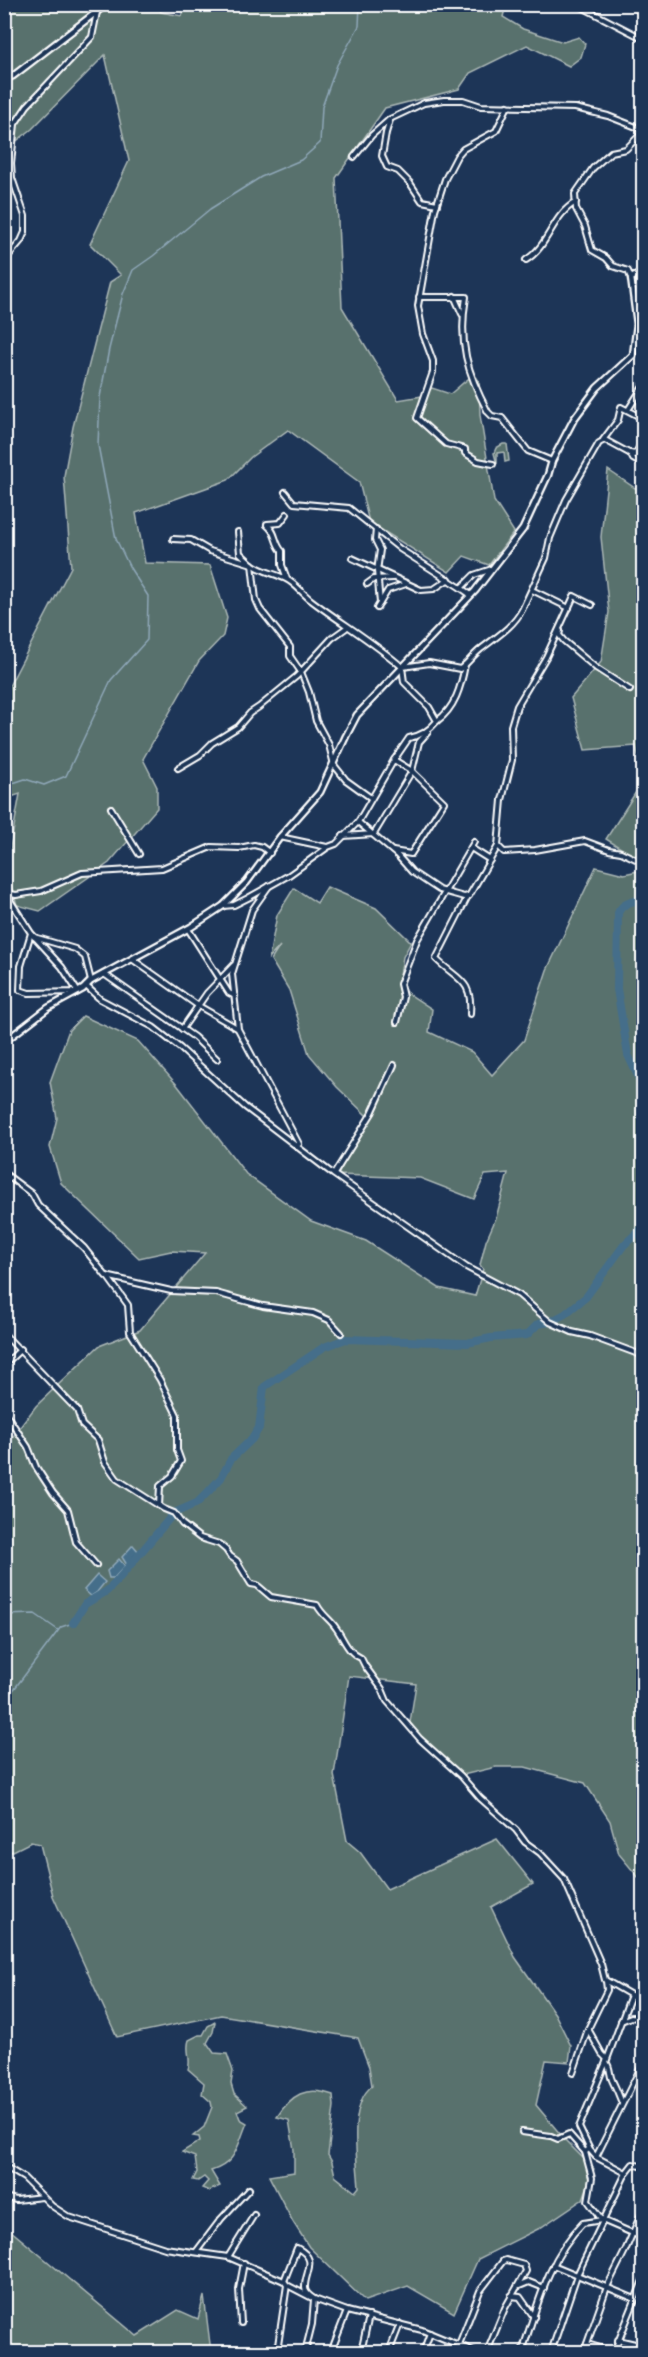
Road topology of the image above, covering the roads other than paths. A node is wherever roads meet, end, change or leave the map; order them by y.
1 (107, 4) edge
2 (576, 4) edge
3 (639, 4) edge
4 (644, 5) edge
5 (97, 12) junction
6 (644, 39) edge
7 (4, 79) edge
8 (508, 106) junction
9 (390, 119) junction
10 (644, 131) edge
11 (354, 157) dead end
12 (576, 202) junction
13 (437, 204) junction
14 (526, 260) dead end
15 (4, 261) edge
16 (644, 272) edge
17 (631, 278) junction
18 (454, 296) junction
19 (419, 297) junction
20 (644, 308) edge
21 (462, 316) junction
22 (637, 324) junction
23 (644, 385) edge
24 (628, 410) junction
25 (644, 419) edge
26 (644, 438) edge
27 (603, 440) junction
28 (629, 453) junction
29 (635, 455) junction
30 (644, 455) edge
31 (552, 461) junction
32 (493, 464) dead end
33 (644, 465) edge
34 (285, 492) dead end
35 (287, 514) dead end
36 (376, 529) junction
37 (238, 532) dead end
38 (173, 539) dead end
39 (352, 558) dead end
40 (252, 564) junction
41 (493, 568) junction
42 (377, 570) junction
43 (394, 578) junction
44 (287, 579) junction
45 (379, 579) junction
46 (449, 579) junction
47 (368, 584) dead end
48 (407, 584) junction
49 (461, 588) junction
50 (531, 590) junction
51 (471, 595) junction
52 (380, 603) junction
53 (592, 605) dead end
54 (377, 608) dead end
55 (569, 608) junction
56 (346, 628) junction
57 (560, 630) junction
58 (465, 665) junction
59 (402, 667) junction
60 (301, 672) junction
61 (630, 690) dead end
62 (437, 721) junction
63 (430, 729) junction
64 (394, 760) junction
65 (333, 762) junction
66 (178, 768) dead end
67 (412, 771) junction
68 (370, 798) junction
69 (111, 808) dead end
70 (358, 822) junction
71 (374, 834) junction
72 (343, 836) junction
73 (280, 837) junction
74 (474, 842) dead end
75 (498, 846) junction
76 (328, 847) junction
77 (471, 848) junction
78 (393, 851) junction
79 (270, 853) junction
80 (139, 854) dead end
81 (490, 860) junction
82 (644, 863) edge
83 (269, 886) junction
84 (446, 892) junction
85 (469, 896) junction
86 (223, 906) junction
87 (188, 929) junction
88 (32, 935) junction
89 (132, 959) junction
90 (235, 965) junction
91 (104, 974) junction
92 (220, 978) junction
93 (91, 981) junction
94 (86, 986) junction
95 (78, 992) junction
96 (235, 996) junction
97 (197, 1005) junction
98 (470, 1014) dead end
99 (397, 1022) dead end
100 (182, 1029) junction
101 (238, 1029) junction
102 (4, 1042) edge
103 (218, 1059) dead end
104 (394, 1065) dead end
105 (314, 1158) junction
106 (4, 1173) edge
107 (333, 1174) junction
108 (106, 1276) junction
109 (341, 1333) dead end
110 (4, 1334) edge
111 (21, 1349) junction
112 (644, 1356) edge
113 (4, 1365) edge
114 (4, 1411) edge
115 (159, 1506) junction
116 (96, 1565) dead end
117 (606, 1980) junction
118 (631, 1995) junction
119 (644, 2007) edge
120 (644, 2019) edge
121 (621, 2021) junction
122 (588, 2029) junction
123 (607, 2060) junction
124 (644, 2061) edge
125 (573, 2073) dead end
126 (622, 2103) junction
127 (522, 2132) dead end
128 (587, 2150) junction
129 (596, 2157) junction
130 (4, 2166) edge
131 (644, 2168) edge
132 (626, 2173) junction
133 (249, 2189) dead end
134 (4, 2197) edge
135 (43, 2197) junction
136 (644, 2207) edge
137 (254, 2215) dead end
138 (602, 2220) junction
139 (633, 2232) junction
140 (644, 2238) edge
141 (196, 2252) junction
142 (228, 2257) junction
143 (244, 2263) junction
144 (553, 2265) junction
145 (577, 2275) junction
146 (644, 2278) edge
147 (285, 2283) junction
148 (517, 2287) junction
149 (607, 2287) junction
150 (544, 2288) junction
151 (511, 2296) junction
152 (314, 2299) junction
153 (635, 2299) junction
154 (347, 2311) junction
155 (369, 2316) junction
156 (534, 2317) junction
157 (241, 2323) dead end
158 (400, 2324) junction
159 (430, 2333) junction
160 (618, 2340) junction
161 (587, 2344) junction
162 (459, 2346) junction
163 (644, 2346) edge
164 (277, 2352) edge
165 (305, 2352) edge
166 (332, 2352) edge
167 (361, 2352) edge
168 (390, 2352) edge
169 (423, 2352) edge
170 (456, 2352) edge
171 (476, 2352) edge
172 (487, 2352) edge
173 (522, 2352) edge
174 (551, 2352) edge
175 (584, 2352) edge

1 - 5 street
2 - 6 street
3 - 4 street
5 - 7 street
5 - 15 street
8 - 9 street
8 - 10 street
8 - 13 street
9 - 11 street
9 - 13 street
10 - 12 street
12 - 14 street
12 - 17 street
13 - 19 street
16 - 17 street
17 - 22 street
18 - 19 street
18 - 21 street
18 - 21 street
19 - 32 street
20 - 22 street
21 - 31 street
22 - 31 street
23 - 24 street
24 - 25 street
24 - 27 street
26 - 29 street
27 - 28 street
27 - 50 street
28 - 29 street
28 - 33 street
29 - 30 street
31 - 41 street
34 - 36 street
35 - 44 street
36 - 42 street
36 - 46 street
37 - 40 street
38 - 40 street
39 - 42 street
40 - 44 street
40 - 60 street
41 - 49 street
41 - 51 street
42 - 43 street
42 - 45 street
43 - 45 street
43 - 48 street
44 - 56 street
45 - 47 street
45 - 52 street
46 - 48 street
46 - 49 street
48 - 52 street
49 - 51 street
50 - 55 street
50 - 58 street
51 - 59 street
52 - 54 street
53 - 55 street
55 - 57 street
56 - 59 street
56 - 60 street
57 - 61 street
57 - 75 street
58 - 59 street
58 - 62 street
59 - 62 street
59 - 65 street
60 - 65 street
60 - 66 street
62 - 63 street
63 - 64 street
63 - 67 street
64 - 67 street
64 - 68 street
65 - 68 street
65 - 73 street
67 - 71 street
67 - 78 street
68 - 70 street
69 - 80 street
70 - 71 street
70 - 72 street
71 - 72 street
71 - 78 street
72 - 76 street
73 - 76 street
73 - 79 street
74 - 77 street
75 - 81 street
75 - 82 street
76 - 83 street
77 - 81 street
77 - 84 street
78 - 84 street
79 - 86 street
79 - 88 street
81 - 85 street
83 - 86 street
83 - 90 street
84 - 85 street
84 - 99 street
85 - 98 street
86 - 87 street
87 - 89 street
87 - 92 street
88 - 93 street
88 - 95 street
88 - 95 street
89 - 91 street
89 - 97 street
90 - 92 street
90 - 96 street
91 - 93 street
91 - 100 street
92 - 96 street
92 - 97 street
93 - 94 street
94 - 95 street
94 - 105 street
95 - 102 street
96 - 101 street
97 - 100 street
97 - 101 street
100 - 103 street
101 - 105 street
104 - 107 street
105 - 107 street
106 - 108 street
107 - 112 street
108 - 109 street
108 - 115 street
110 - 111 street
111 - 113 street
111 - 115 street
114 - 116 street
115 - 117 street
117 - 118 street
117 - 122 street
118 - 119 street
118 - 121 street
120 - 121 street
121 - 123 street
122 - 123 street
122 - 125 street
123 - 126 street
123 - 128 street
124 - 126 street
126 - 129 street
127 - 128 street
128 - 129 street
128 - 138 street
129 - 132 street
130 - 135 street
131 - 132 street
132 - 138 street
133 - 141 street
134 - 135 street
135 - 141 street
136 - 139 street
137 - 142 street
138 - 139 street
138 - 144 street
138 - 145 street
139 - 140 street
139 - 149 street
141 - 142 street
142 - 143 street
143 - 147 street
143 - 157 street
144 - 145 street
144 - 150 street
145 - 149 street
145 - 174 street
146 - 153 street
147 - 152 street
147 - 152 street
147 - 164 street
148 - 150 street
148 - 151 street
148 - 162 street
149 - 153 street
149 - 161 street
150 - 156 street
151 - 156 street
151 - 172 street
152 - 154 street
152 - 165 street
153 - 160 street
154 - 155 street
154 - 166 street
155 - 158 street
155 - 167 street
156 - 173 street
158 - 159 street
158 - 168 street
159 - 162 street
159 - 169 street
160 - 161 street
160 - 163 street
161 - 175 street
162 - 170 street
162 - 171 street

